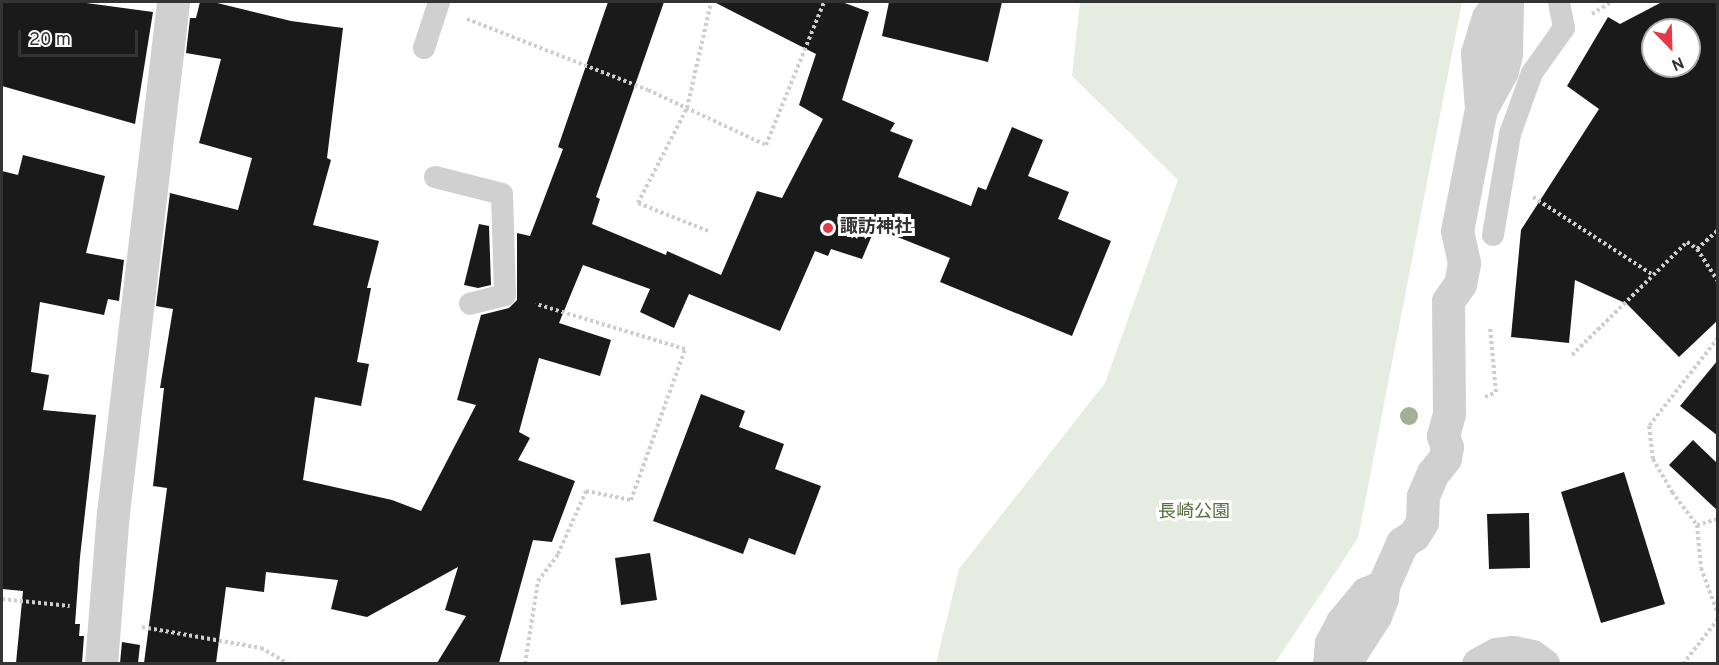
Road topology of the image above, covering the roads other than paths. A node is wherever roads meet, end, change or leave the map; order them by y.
1 (173, 2) edge
2 (439, 2) edge
3 (1498, 2) edge
4 (1507, 2) edge
5 (1559, 2) edge
6 (424, 48) dead end
7 (1481, 109) junction
8 (435, 177) dead end
9 (1493, 235) dead end
10 (470, 304) dead end
11 (1383, 586) junction
12 (100, 663) edge
13 (1329, 663) edge
14 (1344, 663) edge
15 (1478, 663) edge
16 (1544, 663) edge

1 - 12 street
2 - 6 lane
3 - 7 street
4 - 7 street
5 - 9 lane
7 - 11 street
8 - 10 lane
11 - 13 street
11 - 14 street
15 - 16 street

